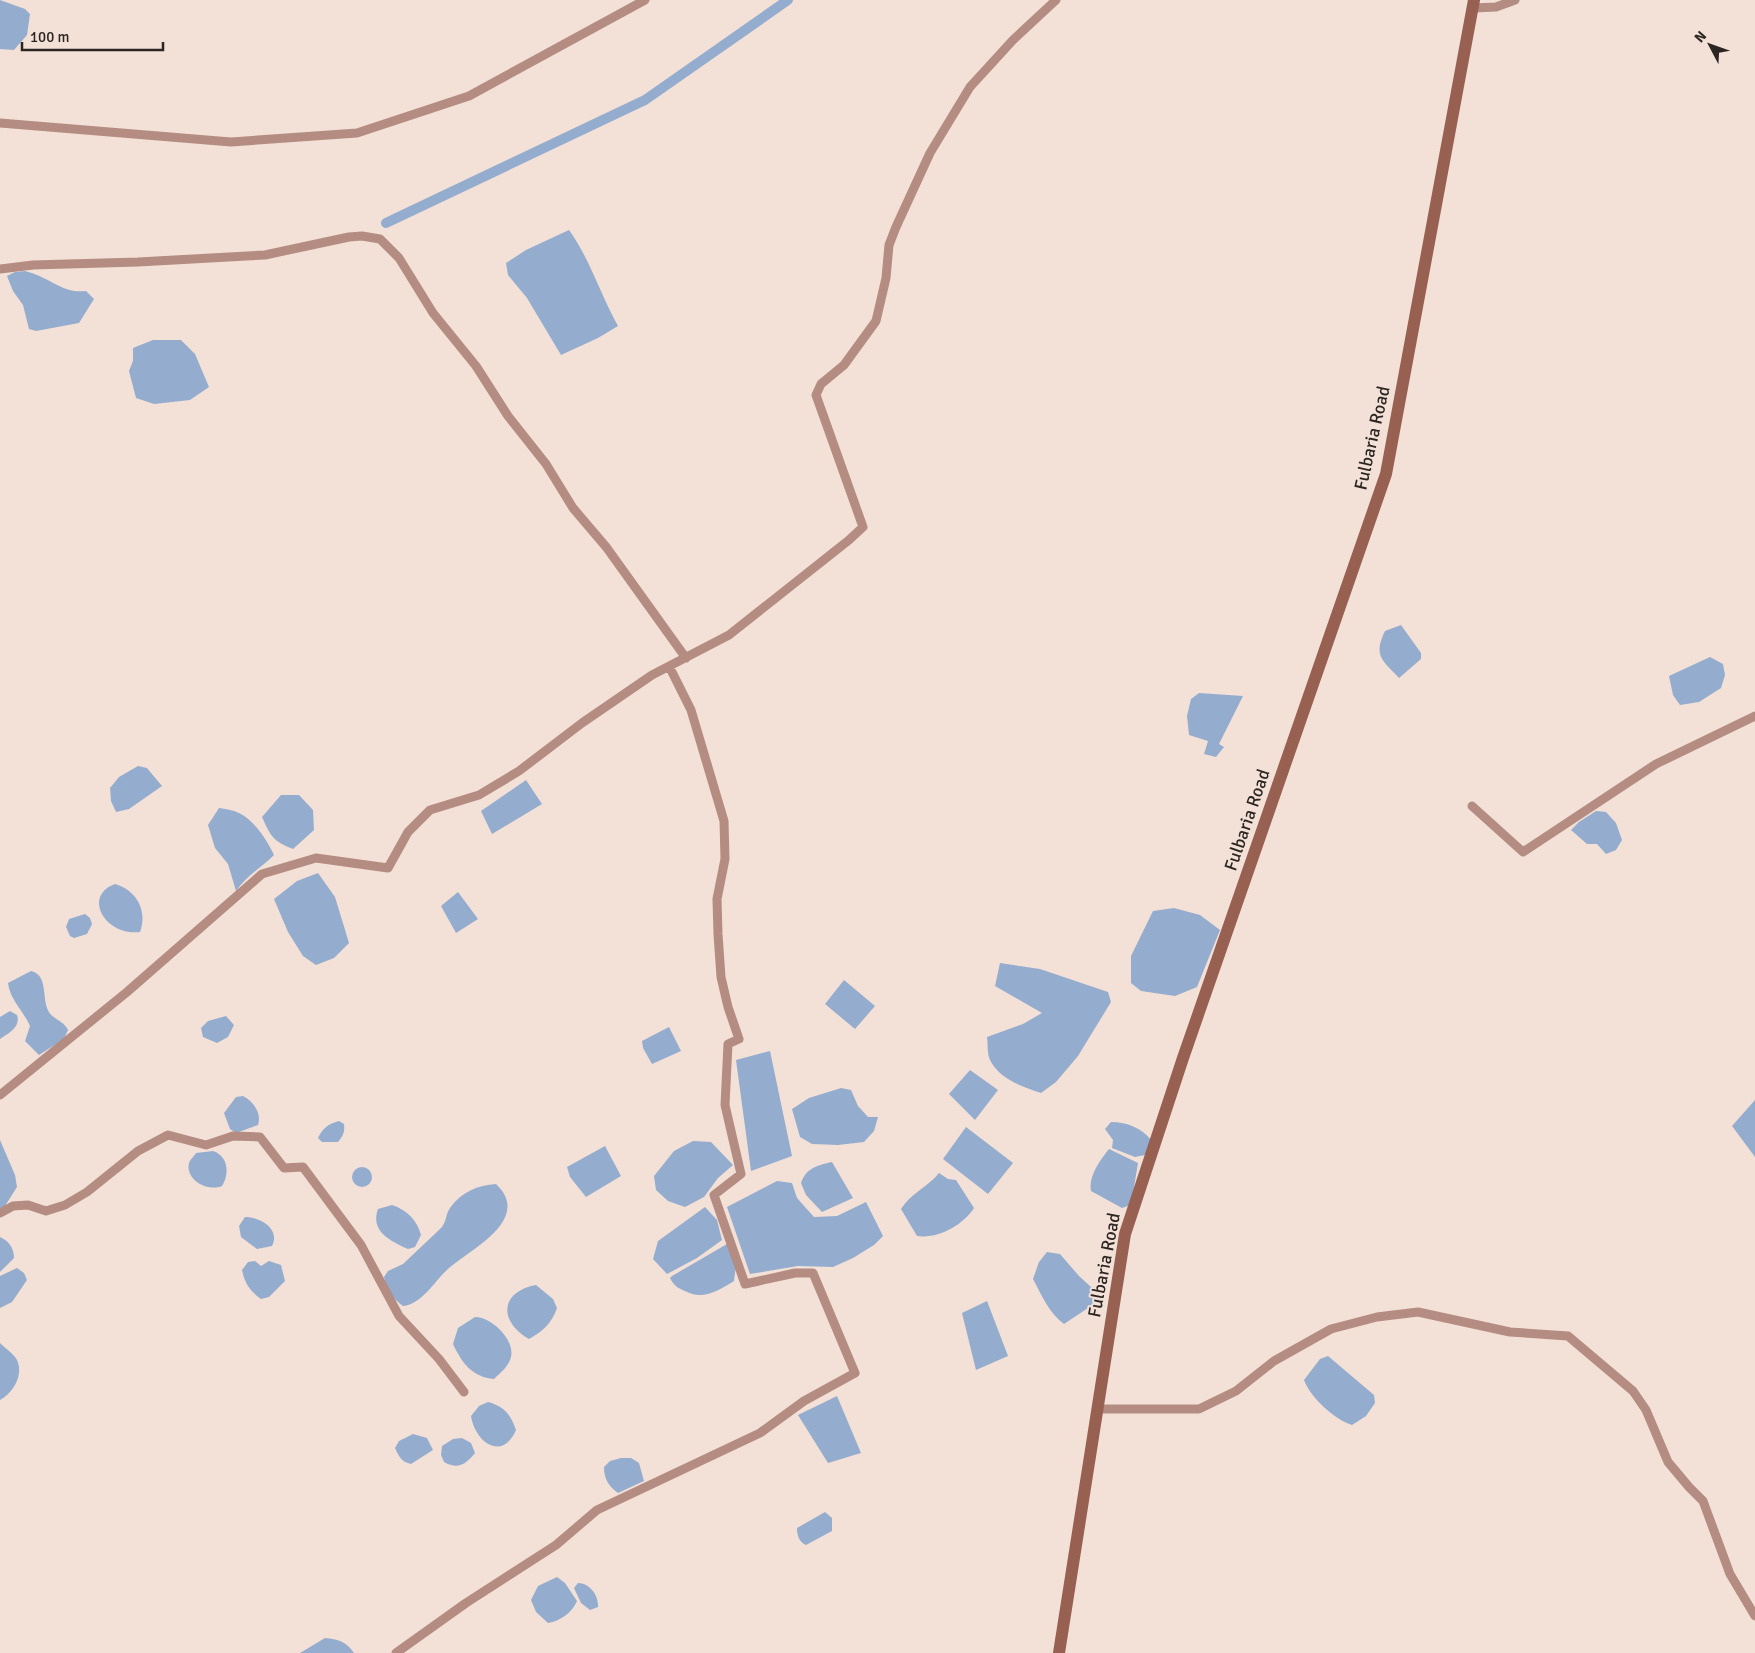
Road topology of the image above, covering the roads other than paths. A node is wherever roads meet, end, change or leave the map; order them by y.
1 (645, 0) edge
2 (1056, 0) edge
3 (1515, 0) edge
4 (1474, 4) edge
5 (0, 124) edge
6 (0, 269) edge
7 (686, 658) junction
8 (670, 666) junction
9 (1755, 716) edge
10 (1472, 806) dead end
11 (0, 1095) edge
12 (0, 1213) edge
13 (464, 1392) dead end
14 (1097, 1409) junction
15 (1755, 1616) edge
16 (396, 1653) edge
17 (1059, 1653) edge

1 - 5 street
2 - 7 street
3 - 4 street
4 - 14 main road, Fulbaria Road
6 - 7 street
7 - 8 street
8 - 11 street
8 - 16 street
9 - 10 street
12 - 13 street
14 - 15 street
14 - 17 main road, Fulbaria Road

